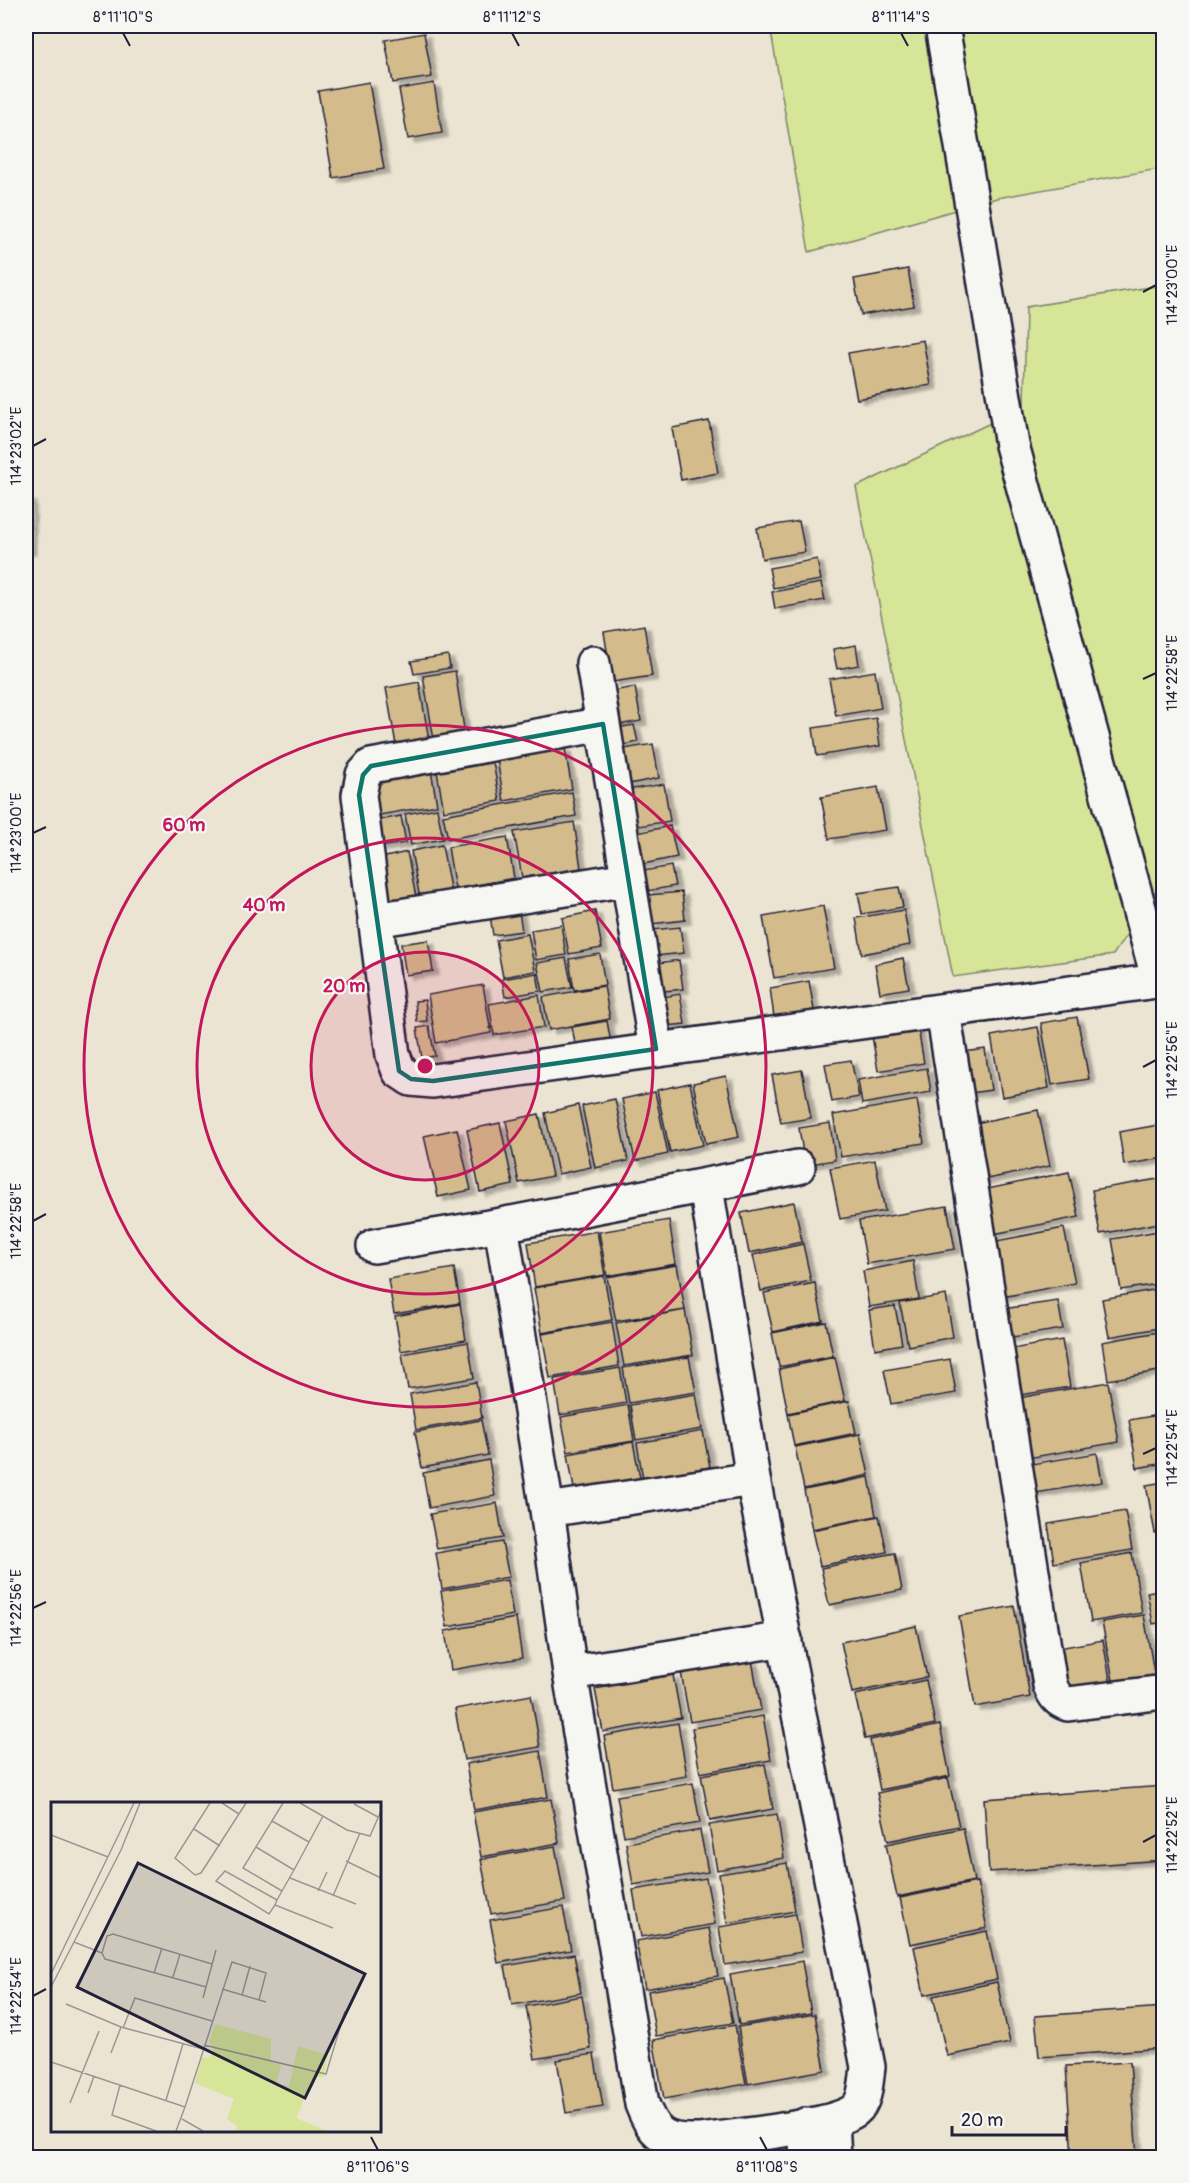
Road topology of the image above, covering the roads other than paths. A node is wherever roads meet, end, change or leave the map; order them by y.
1 (942, 26) edge
2 (593, 663) dead end
3 (603, 724) junction
4 (628, 879) junction
5 (375, 920) junction
6 (1161, 981) edge
7 (943, 1011) junction
8 (656, 1049) junction
9 (798, 1167) dead end
10 (706, 1186) junction
11 (501, 1225) junction
12 (374, 1246) dead end
13 (753, 1479) junction
14 (547, 1509) junction
15 (785, 1639) junction
16 (570, 1673) junction
17 (1164, 1692) edge
18 (818, 2123) junction
19 (807, 2157) edge
20 (834, 2157) edge

1 - 6 street
2 - 3 street
3 - 4 street
3 - 5 street
4 - 5 street
4 - 8 street
5 - 8 street
6 - 7 street
7 - 8 street
7 - 17 street
9 - 10 street
10 - 11 street
10 - 13 street
11 - 12 street
11 - 14 street
13 - 14 street
13 - 15 street
14 - 16 street
15 - 16 street
15 - 18 street
16 - 18 street
18 - 19 street
18 - 20 street

